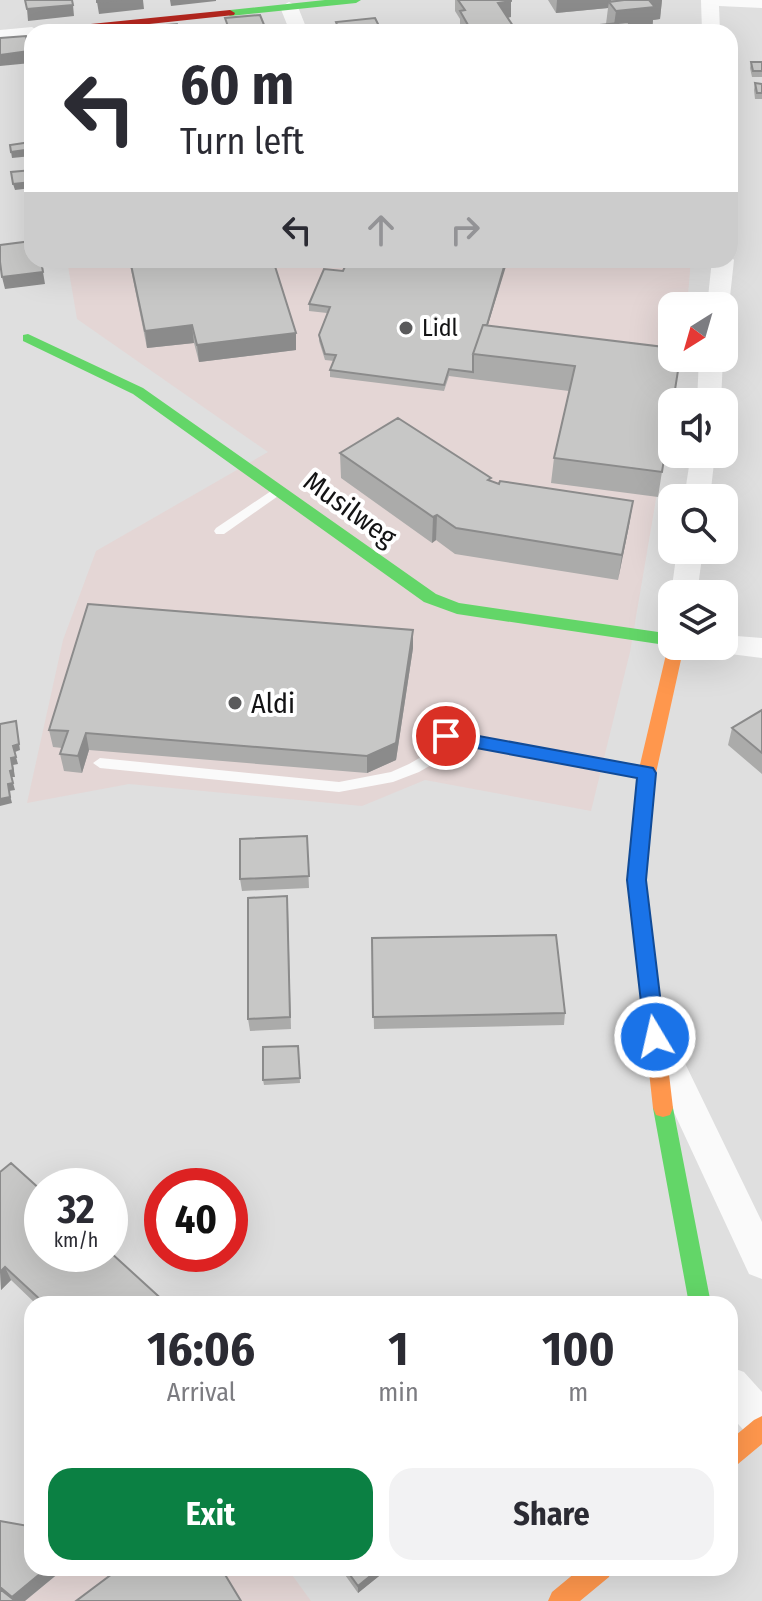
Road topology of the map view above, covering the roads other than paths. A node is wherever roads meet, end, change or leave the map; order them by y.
1 (356, 0) edge
2 (712, 0) edge
3 (762, 3) edge
4 (289, 7) junction
5 (120, 24) edge
6 (296, 24) edge
7 (711, 24) edge
8 (24, 34) edge
9 (0, 36) edge
10 (722, 268) edge
11 (720, 292) edge
12 (28, 338) dead end
13 (277, 491) junction
14 (220, 531) dead end
15 (658, 638) edge
16 (738, 646) edge
17 (762, 648) edge
18 (673, 660) edge
19 (100, 763) dead end
20 (647, 773) junction
21 (655, 1037) junction
22 (762, 1262) edge
23 (698, 1296) edge
24 (738, 1395) edge
25 (762, 1421) edge
26 (762, 1428) edge
27 (738, 1449) edge
28 (591, 1576) edge
29 (561, 1601) edge

1 - 4 street
2 - 3 street
2 - 7 street
4 - 5 street
4 - 6 street
8 - 9 street
10 - 11 street
12 - 13 street, Musilweg
13 - 14 lane
13 - 15 street, Musilweg
16 - 17 street
18 - 20 street
19 - 20 lane
20 - 21 street
21 - 22 street
21 - 23 street
24 - 25 street
26 - 27 street
28 - 29 street

